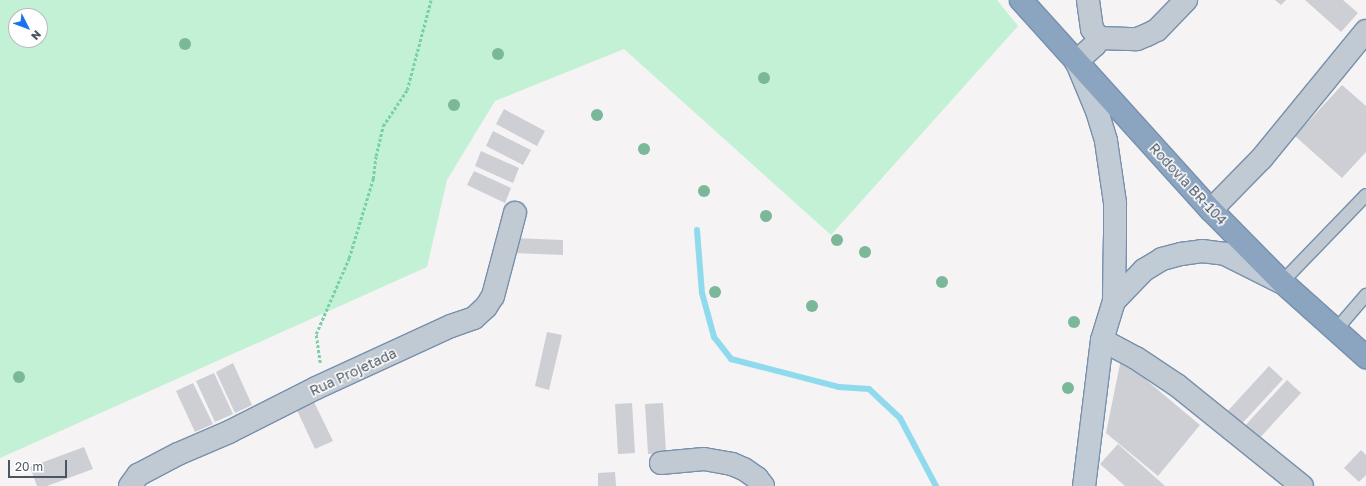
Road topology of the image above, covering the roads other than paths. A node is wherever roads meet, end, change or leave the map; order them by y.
1 (1021, 0) edge
2 (1088, 0) edge
3 (1186, 0) edge
4 (1366, 31) edge
5 (1099, 38) junction
6 (1076, 62) junction
7 (1366, 195) edge
8 (1210, 210) junction
9 (515, 213) dead end
10 (1282, 282) junction
11 (1366, 295) edge
12 (1114, 301) junction
13 (1335, 331) junction
14 (1102, 340) junction
15 (1366, 357) edge
16 (661, 463) dead end
17 (131, 484) edge
18 (763, 486) edge
19 (1084, 486) edge
20 (1302, 486) edge

1 - 6 highway, Rodovia BR-104
2 - 5 street
3 - 5 street
4 - 8 street
5 - 6 street
6 - 8 highway, Rodovia BR-104
6 - 12 main road
7 - 10 lane
8 - 10 highway, Rodovia BR-104
9 - 17 street, Rua Projetada
10 - 12 main road
10 - 13 highway, Rodovia BR-104
11 - 13 lane
12 - 14 main road
13 - 15 highway, Rodovia BR-104
14 - 19 main road
14 - 20 street
16 - 18 street

